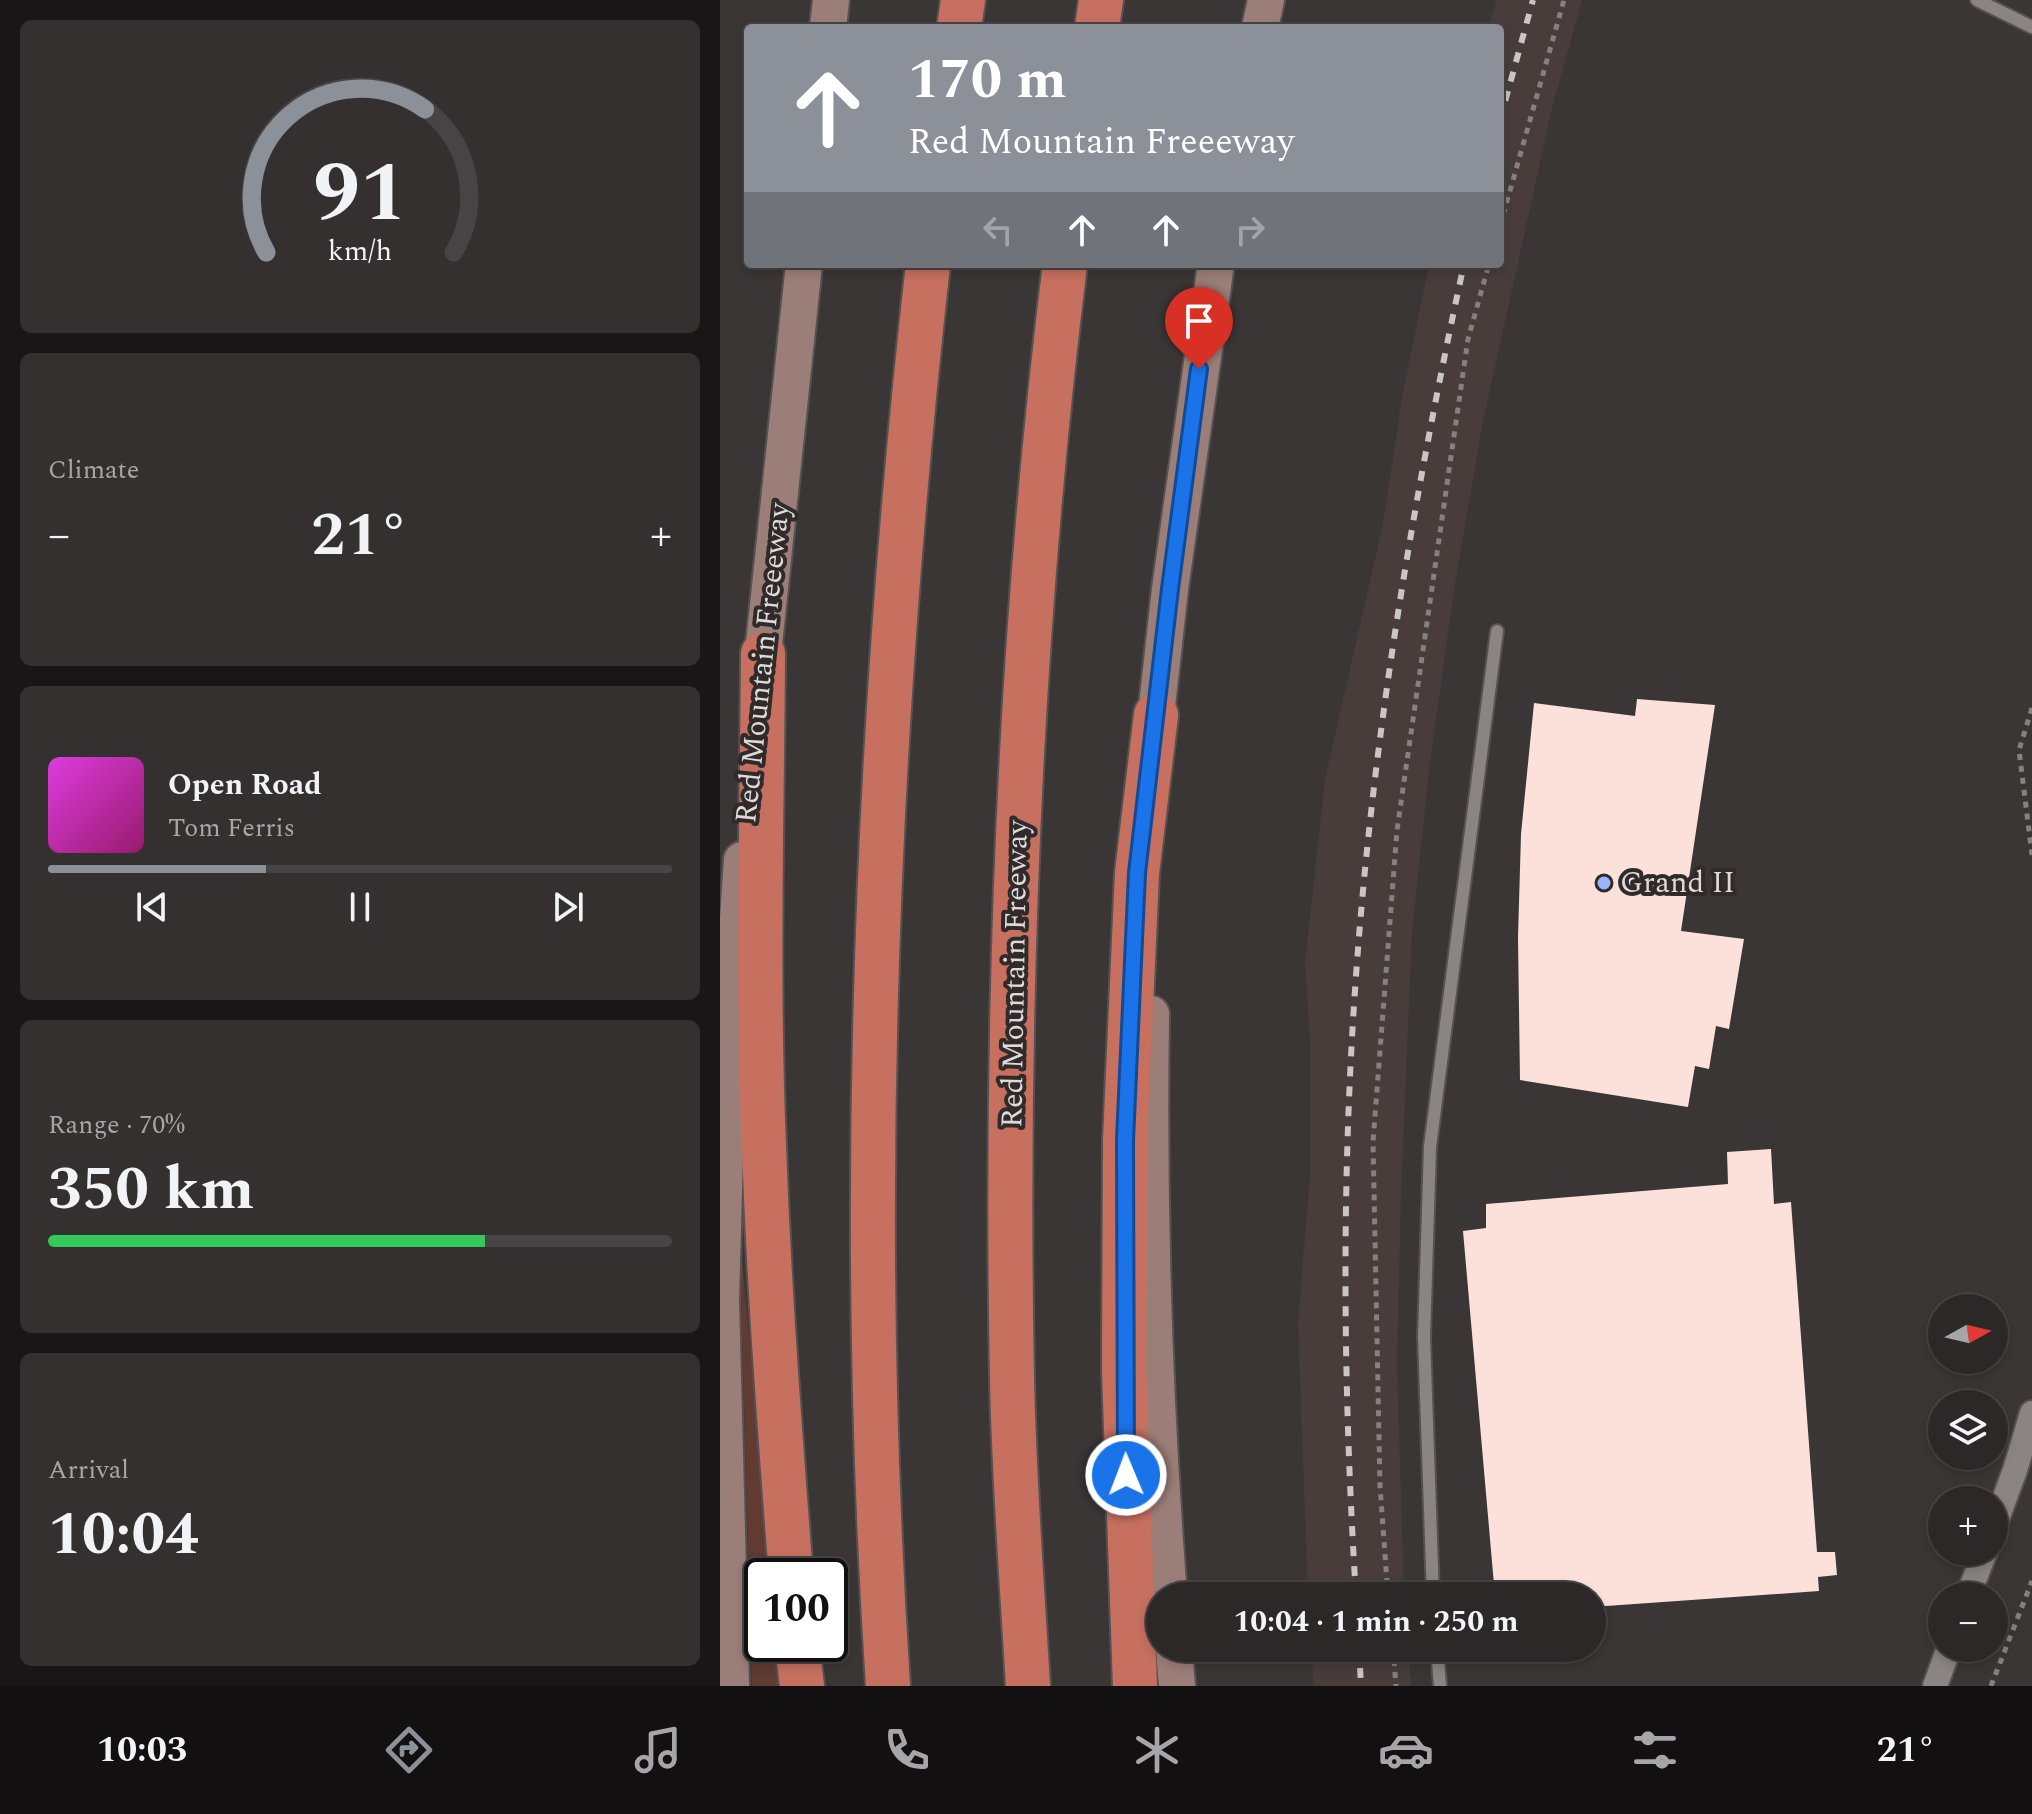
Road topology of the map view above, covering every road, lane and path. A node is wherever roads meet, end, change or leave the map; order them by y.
1 (831, 0) edge
2 (963, 0) edge
3 (1101, 0) edge
4 (1266, 0) edge
5 (1564, 0) edge
6 (1977, 0) edge
7 (828, 24) edge
8 (960, 24) edge
9 (1098, 24) edge
10 (1261, 24) edge
11 (2032, 27) edge
12 (1504, 212) edge
13 (804, 268) edge
14 (928, 268) edge
15 (1065, 268) edge
16 (1215, 268) edge
17 (1488, 268) edge
18 (1497, 631) dead end
19 (763, 654) junction
20 (2032, 708) edge
21 (1156, 715) junction
22 (2032, 855) edge
23 (2032, 1413) edge
24 (2008, 1486) edge
25 (790, 1558) edge
26 (2032, 1581) edge
27 (1168, 1582) edge
28 (1387, 1582) edge
29 (1433, 1582) edge
30 (799, 1662) edge
31 (1175, 1662) edge
32 (1394, 1662) edge
33 (1438, 1662) edge
34 (1944, 1662) edge
35 (731, 1686) edge
36 (802, 1686) edge
37 (888, 1686) edge
38 (1028, 1686) edge
39 (1135, 1686) edge
40 (1177, 1686) edge
41 (1396, 1686) edge
42 (1440, 1686) edge
43 (1935, 1686) edge
44 (1991, 1686) edge

1 - 7 street
2 - 8 highway
3 - 9 highway
4 - 10 street
5 - 12 path
6 - 11 lane
13 - 19 street, Red Mountain Freeeway
14 - 37 highway
15 - 38 highway, Red Mountain Freeway
16 - 21 street
17 - 28 path
18 - 29 lane
19 - 25 highway
19 - 35 street, Red Mountain Freeeway
20 - 22 path
21 - 27 street
21 - 39 highway
23 - 24 street
26 - 44 path
30 - 36 highway
31 - 40 street
32 - 41 path
33 - 42 lane
34 - 43 street

